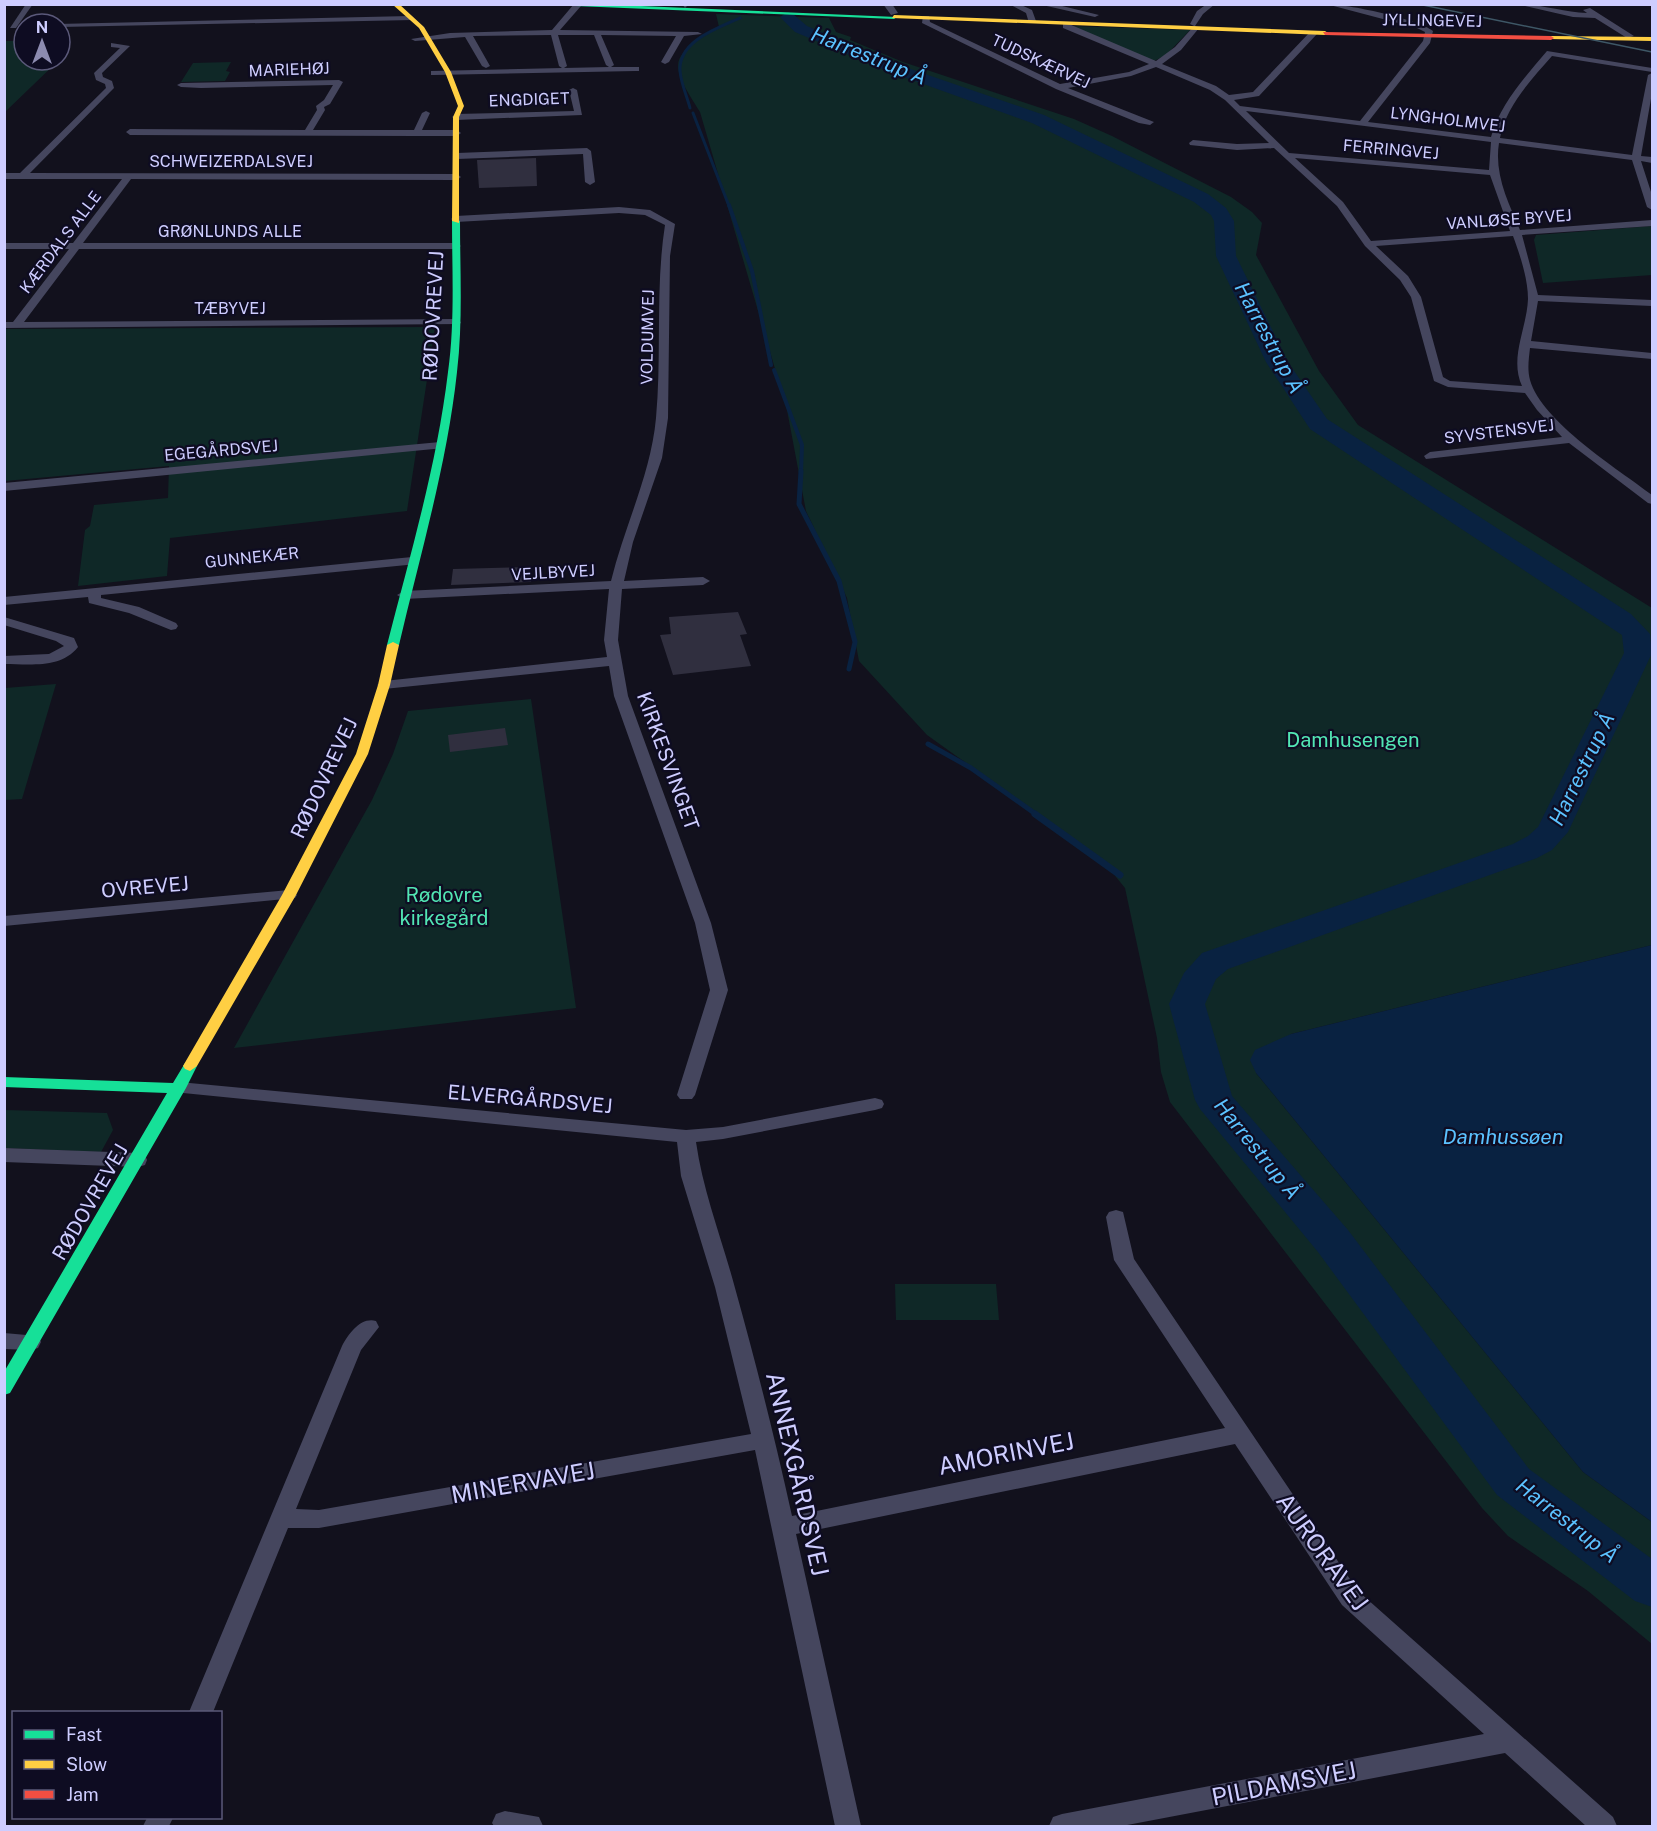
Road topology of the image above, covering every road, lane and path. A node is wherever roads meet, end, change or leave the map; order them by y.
1 (395, 4) edge
2 (530, 4) edge
3 (636, 4) edge
4 (1012, 4) edge
5 (1041, 4) edge
6 (1212, 4) edge
7 (1329, 4) edge
8 (1519, 4) edge
9 (685, 5) edge
10 (1578, 5) edge
11 (577, 6) edge
12 (890, 9) edge
13 (411, 15) edge
14 (1095, 15) dead end
15 (1597, 16) junction
16 (926, 18) junction
17 (1032, 20) junction
18 (72, 25) edge
19 (1066, 26) dead end
20 (1194, 26) junction
21 (596, 32) junction
22 (554, 33) junction
23 (681, 34) junction
24 (698, 34) dead end
25 (1313, 34) junction
26 (468, 35) junction
27 (1428, 36) junction
28 (1630, 36) junction
29 (1653, 37) edge
30 (421, 39) junction
31 (1543, 39) junction
32 (114, 45) dead end
33 (1550, 53) junction
34 (665, 62) dead end
35 (1156, 64) junction
36 (610, 65) dead end
37 (486, 66) dead end
38 (563, 66) dead end
39 (636, 69) dead end
40 (1653, 70) edge
41 (448, 72) junction
42 (434, 73) junction
43 (1653, 75) edge
44 (181, 85) dead end
45 (1059, 87) junction
46 (573, 90) dead end
47 (1228, 98) junction
48 (1239, 106) junction
49 (426, 113) dead end
50 (456, 115) junction
51 (1150, 122) dead end
52 (1362, 123) junction
53 (130, 132) dead end
54 (308, 132) junction
55 (417, 133) junction
56 (457, 133) junction
57 (1493, 140) junction
58 (1193, 143) dead end
59 (1276, 145) junction
60 (1286, 155) junction
61 (457, 156) junction
62 (1636, 158) junction
63 (1653, 160) edge
64 (1494, 173) junction
65 (4, 176) edge
66 (22, 176) junction
67 (129, 176) junction
68 (457, 177) junction
69 (590, 182) dead end
70 (1653, 207) edge
71 (456, 219) junction
72 (1653, 223) edge
73 (1518, 233) junction
74 (1368, 244) junction
75 (4, 246) edge
76 (76, 246) junction
77 (456, 246) junction
78 (1533, 298) junction
79 (1653, 303) edge
80 (1564, 309) dead end
81 (1653, 313) edge
82 (456, 322) junction
83 (10, 325) edge
84 (1525, 344) junction
85 (1653, 356) edge
86 (1528, 390) junction
87 (1573, 439) junction
88 (440, 446) junction
89 (1430, 456) dead end
90 (4, 488) edge
91 (1653, 500) edge
92 (412, 561) junction
93 (703, 581) dead end
94 (616, 586) junction
95 (94, 591) junction
96 (404, 595) junction
97 (4, 601) edge
98 (4, 621) edge
99 (171, 626) dead end
100 (4, 660) edge
101 (614, 661) junction
102 (384, 685) junction
103 (289, 895) junction
104 (4, 921) edge
105 (4, 1082) edge
106 (179, 1088) junction
107 (686, 1095) dead end
108 (875, 1104) dead end
109 (686, 1136) junction
110 (4, 1155) edge
111 (138, 1160) junction
112 (1116, 1217) dead end
113 (369, 1327) dead end
114 (4, 1341) edge
115 (32, 1342) junction
116 (4, 1388) edge
117 (1239, 1434) junction
118 (764, 1440) junction
119 (281, 1518) junction
120 (783, 1527) junction
121 (202, 1711) edge
122 (1507, 1741) junction
123 (505, 1823) dead end
124 (530, 1827) edge
125 (848, 1827) edge
126 (1062, 1827) edge
127 (1604, 1827) edge

1 - 13 street
2 - 11 street, JYLLINGEVEJ
3 - 9 street, JYLLINGEVEJ
4 - 17 street
5 - 14 street
6 - 20 street
7 - 27 street
8 - 15 street
9 - 12 street, JYLLINGEVEJ
10 - 15 street
11 - 16 street, JYLLINGEVEJ
11 - 22 street
12 - 17 street, JYLLINGEVEJ
13 - 18 street
13 - 30 street, RØDOVREVEJ
15 - 28 street
16 - 17 street, JYLLINGEVEJ
16 - 45 street, TUDSKÆRVEJ
17 - 20 street, JYLLINGEVEJ
19 - 35 street
20 - 25 street, JYLLINGEVEJ
20 - 27 street, JYLLINGEVEJ
20 - 35 street
21 - 22 street
21 - 23 street
21 - 36 street
22 - 26 street
22 - 38 street, ENGDIGET
23 - 24 street
23 - 34 street
25 - 27 street, JYLLINGEVEJ
25 - 47 street
26 - 30 street
26 - 37 street, ENGDIGET
27 - 28 street, JYLLINGEVEJ
27 - 31 street, JYLLINGEVEJ
27 - 52 street
28 - 29 street, JYLLINGEVEJ
29 - 31 street, JYLLINGEVEJ
30 - 41 street, RØDOVREVEJ
30 - 42 street, RØDOVREVEJ
31 - 33 street
32 - 66 street
33 - 40 street
33 - 57 street
35 - 45 street
35 - 47 street
39 - 41 street
41 - 42 street
41 - 50 street, RØDOVREVEJ
42 - 50 street, RØDOVREVEJ
43 - 62 street
44 - 54 street, MARIEHØJ
45 - 51 street, TUDSKÆRVEJ
46 - 50 street, ENGDIGET
47 - 48 street
48 - 52 street, LYNGHOLMVEJ
48 - 59 street
49 - 55 street
50 - 56 street, RØDOVREVEJ
52 - 57 street, LYNGHOLMVEJ
53 - 54 street
54 - 55 street
55 - 56 street
56 - 61 street, RØDOVREVEJ
57 - 62 street, LYNGHOLMVEJ
57 - 64 street
58 - 59 street
59 - 60 street
60 - 64 street, FERRINGVEJ
60 - 74 street
61 - 68 street, RØDOVREVEJ
61 - 69 street
62 - 63 street, LYNGHOLMVEJ
62 - 70 street
64 - 73 street
65 - 66 street, SCHWEIZERDALSVEJ
66 - 67 street, SCHWEIZERDALSVEJ
67 - 68 street, SCHWEIZERDALSVEJ
67 - 76 street, KÆRDALS ALLE
68 - 71 street, RØDOVREVEJ
71 - 77 street, RØDOVREVEJ
71 - 94 street, VOLDUMVEJ
72 - 73 street, VANLØSE BYVEJ
73 - 74 street, VANLØSE BYVEJ
73 - 78 street
74 - 86 street
75 - 76 street, GRØNLUNDS ALLE
76 - 77 street, GRØNLUNDS ALLE
76 - 83 street, KÆRDALS ALLE
77 - 82 street, RØDOVREVEJ
78 - 79 street
78 - 84 street
80 - 81 street
82 - 83 street, TÆBYVEJ
82 - 88 street, RØDOVREVEJ
84 - 85 street
84 - 86 street
86 - 87 street
87 - 89 street, SYVSTENSVEJ
87 - 91 street
88 - 90 street, EGEGÅRDSVEJ
88 - 92 street, RØDOVREVEJ
92 - 95 street, GUNNEKÆR
92 - 96 street, RØDOVREVEJ
93 - 94 street, VEJLBYVEJ
94 - 96 street, VEJLBYVEJ
94 - 101 street, VOLDUMVEJ
95 - 97 street, GUNNEKÆR
95 - 99 street
96 - 102 street, RØDOVREVEJ
98 - 100 street
101 - 102 street
101 - 107 street, KIRKESVINGET
102 - 103 street, RØDOVREVEJ
103 - 104 street, OVREVEJ
103 - 106 street, RØDOVREVEJ
105 - 106 street
106 - 109 street, ELVERGÅRDSVEJ
106 - 111 street, RØDOVREVEJ
108 - 109 street, ELVERGÅRDSVEJ
109 - 118 street, ANNEXGÅRDSVEJ
110 - 111 street
111 - 115 street, RØDOVREVEJ
112 - 117 street, AURORAVEJ
113 - 119 street
114 - 115 street
115 - 116 street, RØDOVREVEJ
117 - 120 street, AMORINVEJ
117 - 122 street, AURORAVEJ
118 - 119 street, MINERVAVEJ
118 - 120 street, ANNEXGÅRDSVEJ
119 - 121 street
120 - 125 street, ANNEXGÅRDSVEJ
122 - 126 street, PILDAMSVEJ
122 - 127 street, AURORAVEJ
123 - 124 street

